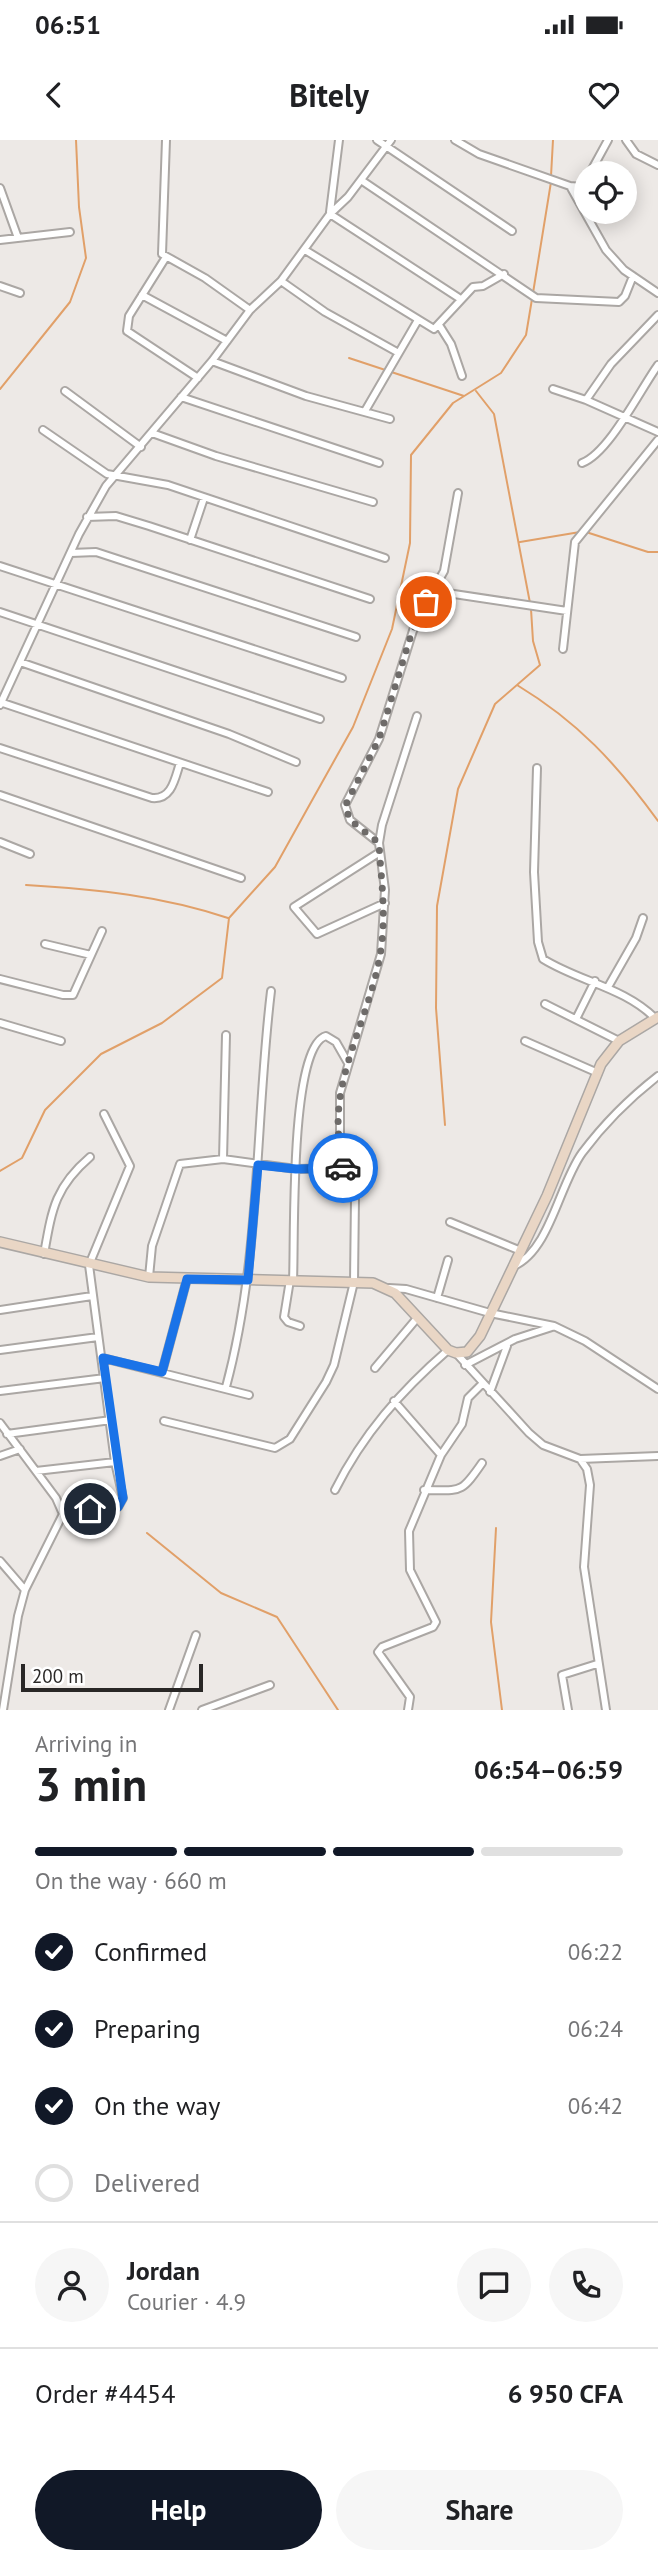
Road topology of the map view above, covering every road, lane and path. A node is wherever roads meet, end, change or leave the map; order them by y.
1 (166, 140) edge
2 (339, 140) edge
3 (377, 140) edge
4 (391, 140) edge
5 (455, 140) edge
6 (608, 140) edge
7 (626, 140) edge
8 (386, 147) junction
9 (597, 161) edge
10 (658, 165) edge
11 (361, 180) junction
12 (570, 186) junction
13 (574, 186) edge
14 (0, 188) edge
15 (330, 214) junction
16 (512, 231) dead end
17 (70, 232) dead end
18 (18, 238) junction
19 (0, 240) edge
20 (304, 250) junction
21 (166, 257) junction
22 (504, 274) junction
23 (633, 276) junction
24 (281, 281) junction
25 (0, 286) edge
26 (20, 293) dead end
27 (658, 293) edge
28 (142, 295) junction
29 (459, 298) junction
30 (250, 310) junction
31 (658, 315) edge
32 (418, 320) junction
33 (439, 325) junction
34 (227, 341) junction
35 (397, 352) junction
36 (212, 361) junction
37 (658, 365) edge
38 (462, 376) dead end
39 (198, 378) junction
40 (553, 389) dead end
41 (65, 391) dead end
42 (181, 397) junction
43 (586, 400) junction
44 (365, 411) junction
45 (621, 418) junction
46 (390, 419) dead end
47 (43, 430) dead end
48 (658, 432) edge
49 (152, 433) junction
50 (658, 440) edge
51 (141, 447) junction
52 (379, 463) dead end
53 (582, 463) dead end
54 (116, 477) junction
55 (458, 493) dead end
56 (204, 498) junction
57 (373, 502) dead end
58 (87, 517) junction
59 (190, 540) junction
60 (71, 553) junction
61 (384, 558) dead end
62 (0, 566) edge
63 (55, 584) junction
64 (433, 591) junction
65 (370, 599) dead end
66 (567, 611) junction
67 (0, 612) edge
68 (37, 624) junction
69 (356, 637) dead end
70 (563, 649) dead end
71 (20, 662) junction
72 (342, 678) dead end
73 (0, 704) edge
74 (416, 716) dead end
75 (320, 719) dead end
76 (0, 748) edge
77 (296, 762) dead end
78 (180, 763) junction
79 (537, 768) dead end
80 (268, 792) dead end
81 (0, 795) edge
82 (0, 842) edge
83 (379, 843) junction
84 (380, 852) junction
85 (30, 854) dead end
86 (242, 878) dead end
87 (384, 903) junction
88 (643, 918) dead end
89 (103, 931) dead end
90 (45, 944) dead end
91 (91, 955) junction
92 (0, 979) edge
93 (595, 981) junction
94 (608, 987) junction
95 (271, 991) dead end
96 (545, 1004) dead end
97 (577, 1017) junction
98 (657, 1018) edge
99 (0, 1023) edge
100 (226, 1035) dead end
101 (61, 1041) dead end
102 (525, 1041) dead end
103 (619, 1041) junction
104 (348, 1063) junction
105 (598, 1073) junction
106 (658, 1076) edge
107 (104, 1114) dead end
108 (90, 1157) dead end
109 (223, 1159) junction
110 (258, 1165) junction
111 (346, 1168) junction
112 (296, 1169) junction
113 (450, 1223) dead end
114 (0, 1242) edge
115 (521, 1251) junction
116 (44, 1254) junction
117 (449, 1260) dead end
118 (89, 1265) junction
119 (514, 1266) junction
120 (149, 1277) junction
121 (187, 1279) junction
122 (248, 1280) junction
123 (292, 1280) junction
124 (354, 1282) junction
125 (388, 1289) junction
126 (92, 1296) junction
127 (437, 1298) junction
128 (0, 1310) edge
129 (490, 1313) junction
130 (418, 1317) junction
131 (300, 1326) dead end
132 (554, 1326) junction
133 (98, 1337) junction
134 (506, 1346) junction
135 (0, 1350) edge
136 (452, 1351) junction
137 (103, 1358) junction
138 (465, 1365) junction
139 (375, 1368) dead end
140 (162, 1372) junction
141 (105, 1378) junction
142 (482, 1384) junction
143 (226, 1387) junction
144 (658, 1388) edge
145 (0, 1391) edge
146 (490, 1392) junction
147 (249, 1395) dead end
148 (394, 1401) junction
149 (111, 1420) junction
150 (163, 1421) dead end
151 (0, 1423) edge
152 (7, 1434) junction
153 (20, 1449) junction
154 (441, 1455) junction
155 (0, 1456) edge
156 (658, 1456) edge
157 (580, 1459) junction
158 (115, 1462) junction
159 (482, 1463) dead end
160 (36, 1471) junction
161 (335, 1490) dead end
162 (424, 1490) junction
163 (62, 1511) junction
164 (0, 1561) edge
165 (25, 1590) junction
166 (196, 1635) dead end
167 (597, 1664) junction
168 (270, 1685) dead end
169 (2, 1710) edge
170 (169, 1710) edge
171 (202, 1710) edge
172 (408, 1710) edge
173 (568, 1710) edge
174 (606, 1710) edge

1 - 21 street
2 - 15 street
3 - 8 street
4 - 8 street
5 - 12 street
6 - 9 street
7 - 10 street
8 - 11 street
8 - 16 street
11 - 15 street
11 - 22 street
12 - 13 street
12 - 23 street
14 - 18 street
15 - 20 street
15 - 29 street
17 - 18 street
18 - 19 street
20 - 24 street
20 - 32 street
21 - 28 street
21 - 30 street
22 - 23 street
22 - 29 street
23 - 27 street
24 - 30 street
24 - 35 street
25 - 26 street
28 - 34 street
28 - 39 street
29 - 33 street
30 - 34 street
31 - 43 street
32 - 33 street
32 - 35 street
33 - 38 street
34 - 36 street
35 - 44 street
36 - 39 street
36 - 44 street
37 - 45 street
39 - 42 street
40 - 43 street
41 - 51 street
42 - 49 street
42 - 52 street
43 - 45 street
44 - 46 street
45 - 48 street
45 - 53 street
47 - 54 street
49 - 51 street
49 - 57 street
50 - 66 street
51 - 54 street
54 - 56 street
54 - 58 street
55 - 64 street
56 - 59 street
56 - 61 street
58 - 59 street
58 - 60 street
59 - 65 street
60 - 63 street
60 - 69 street
62 - 63 street
63 - 68 street
63 - 72 street
64 - 66 street
64 - 83 street
66 - 70 street
67 - 68 street
68 - 71 street
68 - 75 street
71 - 73 street
71 - 77 street
73 - 78 street
74 - 83 street
76 - 78 street
78 - 80 street
79 - 93 street
81 - 86 street
82 - 85 street
83 - 84 street
84 - 87 street
84 - 87 street
87 - 104 street
88 - 94 street
89 - 91 street
90 - 91 street
91 - 92 street
93 - 94 street
93 - 97 street
94 - 98 street
95 - 110 street
96 - 97 street
97 - 103 street
98 - 103 street
99 - 101 street
100 - 109 street
102 - 105 street
103 - 105 street
104 - 111 street
104 - 112 street
105 - 115 street
106 - 119 street
107 - 118 street
108 - 116 street
109 - 110 street
109 - 120 street
110 - 112 street
110 - 122 street
111 - 112 street
111 - 124 street
112 - 123 street
113 - 115 street
114 - 116 street
115 - 119 street
116 - 118 street
117 - 127 street
118 - 120 street
118 - 126 street
119 - 129 street
120 - 121 street
121 - 122 street
121 - 140 street
122 - 123 street
122 - 143 street
123 - 124 street
123 - 131 street
124 - 125 street
124 - 150 street
125 - 127 street
125 - 130 street
126 - 128 street
126 - 133 street
127 - 129 street
129 - 132 street
129 - 136 street
130 - 136 street
130 - 139 street
132 - 134 street
132 - 144 street
133 - 135 street
133 - 137 street
134 - 138 street
134 - 146 street
136 - 138 street
136 - 148 street
137 - 140 street
137 - 141 street
138 - 142 street
140 - 143 street
141 - 145 street
141 - 149 street
142 - 146 street
142 - 154 street
143 - 147 street
146 - 157 street
148 - 154 street
148 - 161 street
149 - 152 street
149 - 158 street
151 - 152 street
152 - 153 street
153 - 155 street
153 - 160 street
154 - 162 street
156 - 157 street
157 - 167 street
158 - 160 street
158 - 163 street
159 - 162 street
160 - 163 street
162 - 172 street
163 - 165 street
164 - 165 street
165 - 169 street
166 - 170 street
167 - 173 street
167 - 174 street
168 - 171 street

